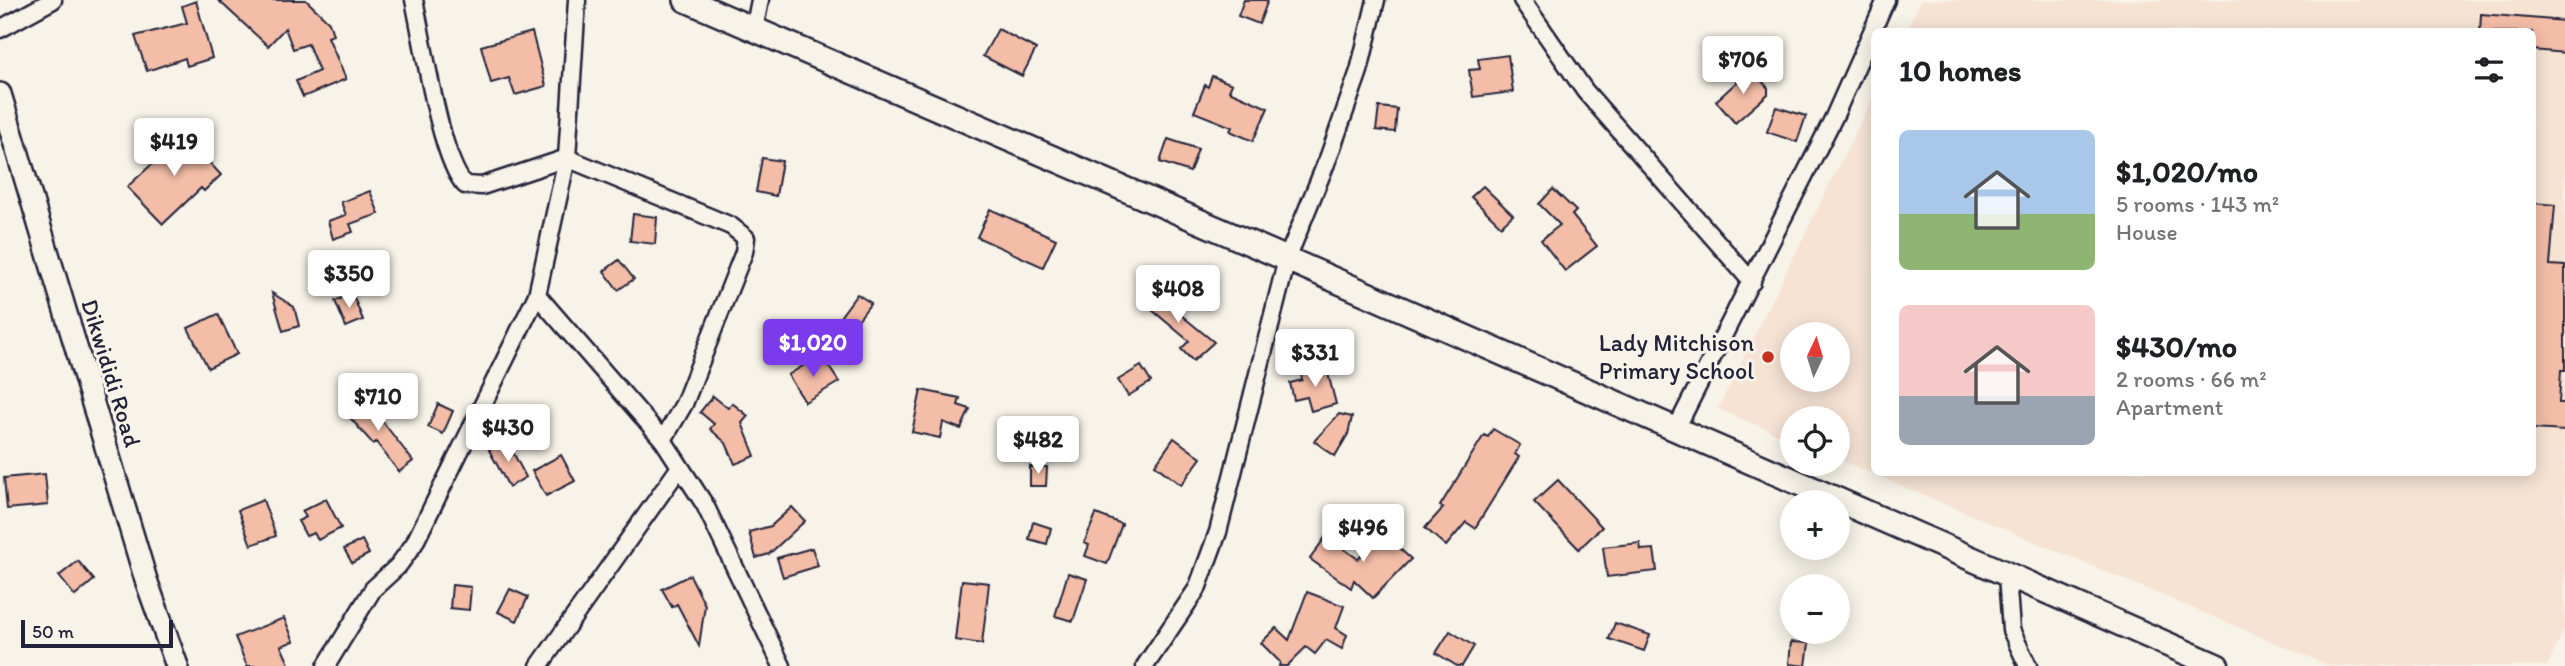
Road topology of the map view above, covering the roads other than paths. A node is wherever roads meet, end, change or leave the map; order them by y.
1 (53, 0) edge
2 (414, 0) edge
3 (577, 0) edge
4 (686, 0) edge
5 (760, 0) edge
6 (1376, 0) edge
7 (1522, 0) edge
8 (1886, 0) edge
9 (1874, 28) edge
10 (0, 29) edge
11 (754, 30) junction
12 (1871, 34) edge
13 (0, 94) edge
14 (567, 158) junction
15 (1287, 258) junction
16 (1752, 282) junction
17 (537, 295) junction
18 (1675, 431) junction
19 (663, 440) junction
20 (680, 467) junction
21 (2007, 576) junction
22 (177, 666) edge
23 (326, 666) edge
24 (539, 666) edge
25 (782, 666) edge
26 (1145, 666) edge
27 (2028, 666) edge
28 (2217, 666) edge

1 - 10 street
2 - 14 street
3 - 14 street
4 - 11 main road
5 - 11 street
6 - 15 street
7 - 16 street
8 - 9 street
11 - 15 main road
12 - 16 street
13 - 22 street, Dikwididi Road
14 - 17 street
14 - 19 street
15 - 18 main road
15 - 26 street
16 - 18 street
17 - 19 street
17 - 23 street
18 - 21 main road
19 - 20 street
20 - 24 street
20 - 25 street
21 - 27 street
21 - 28 main road

